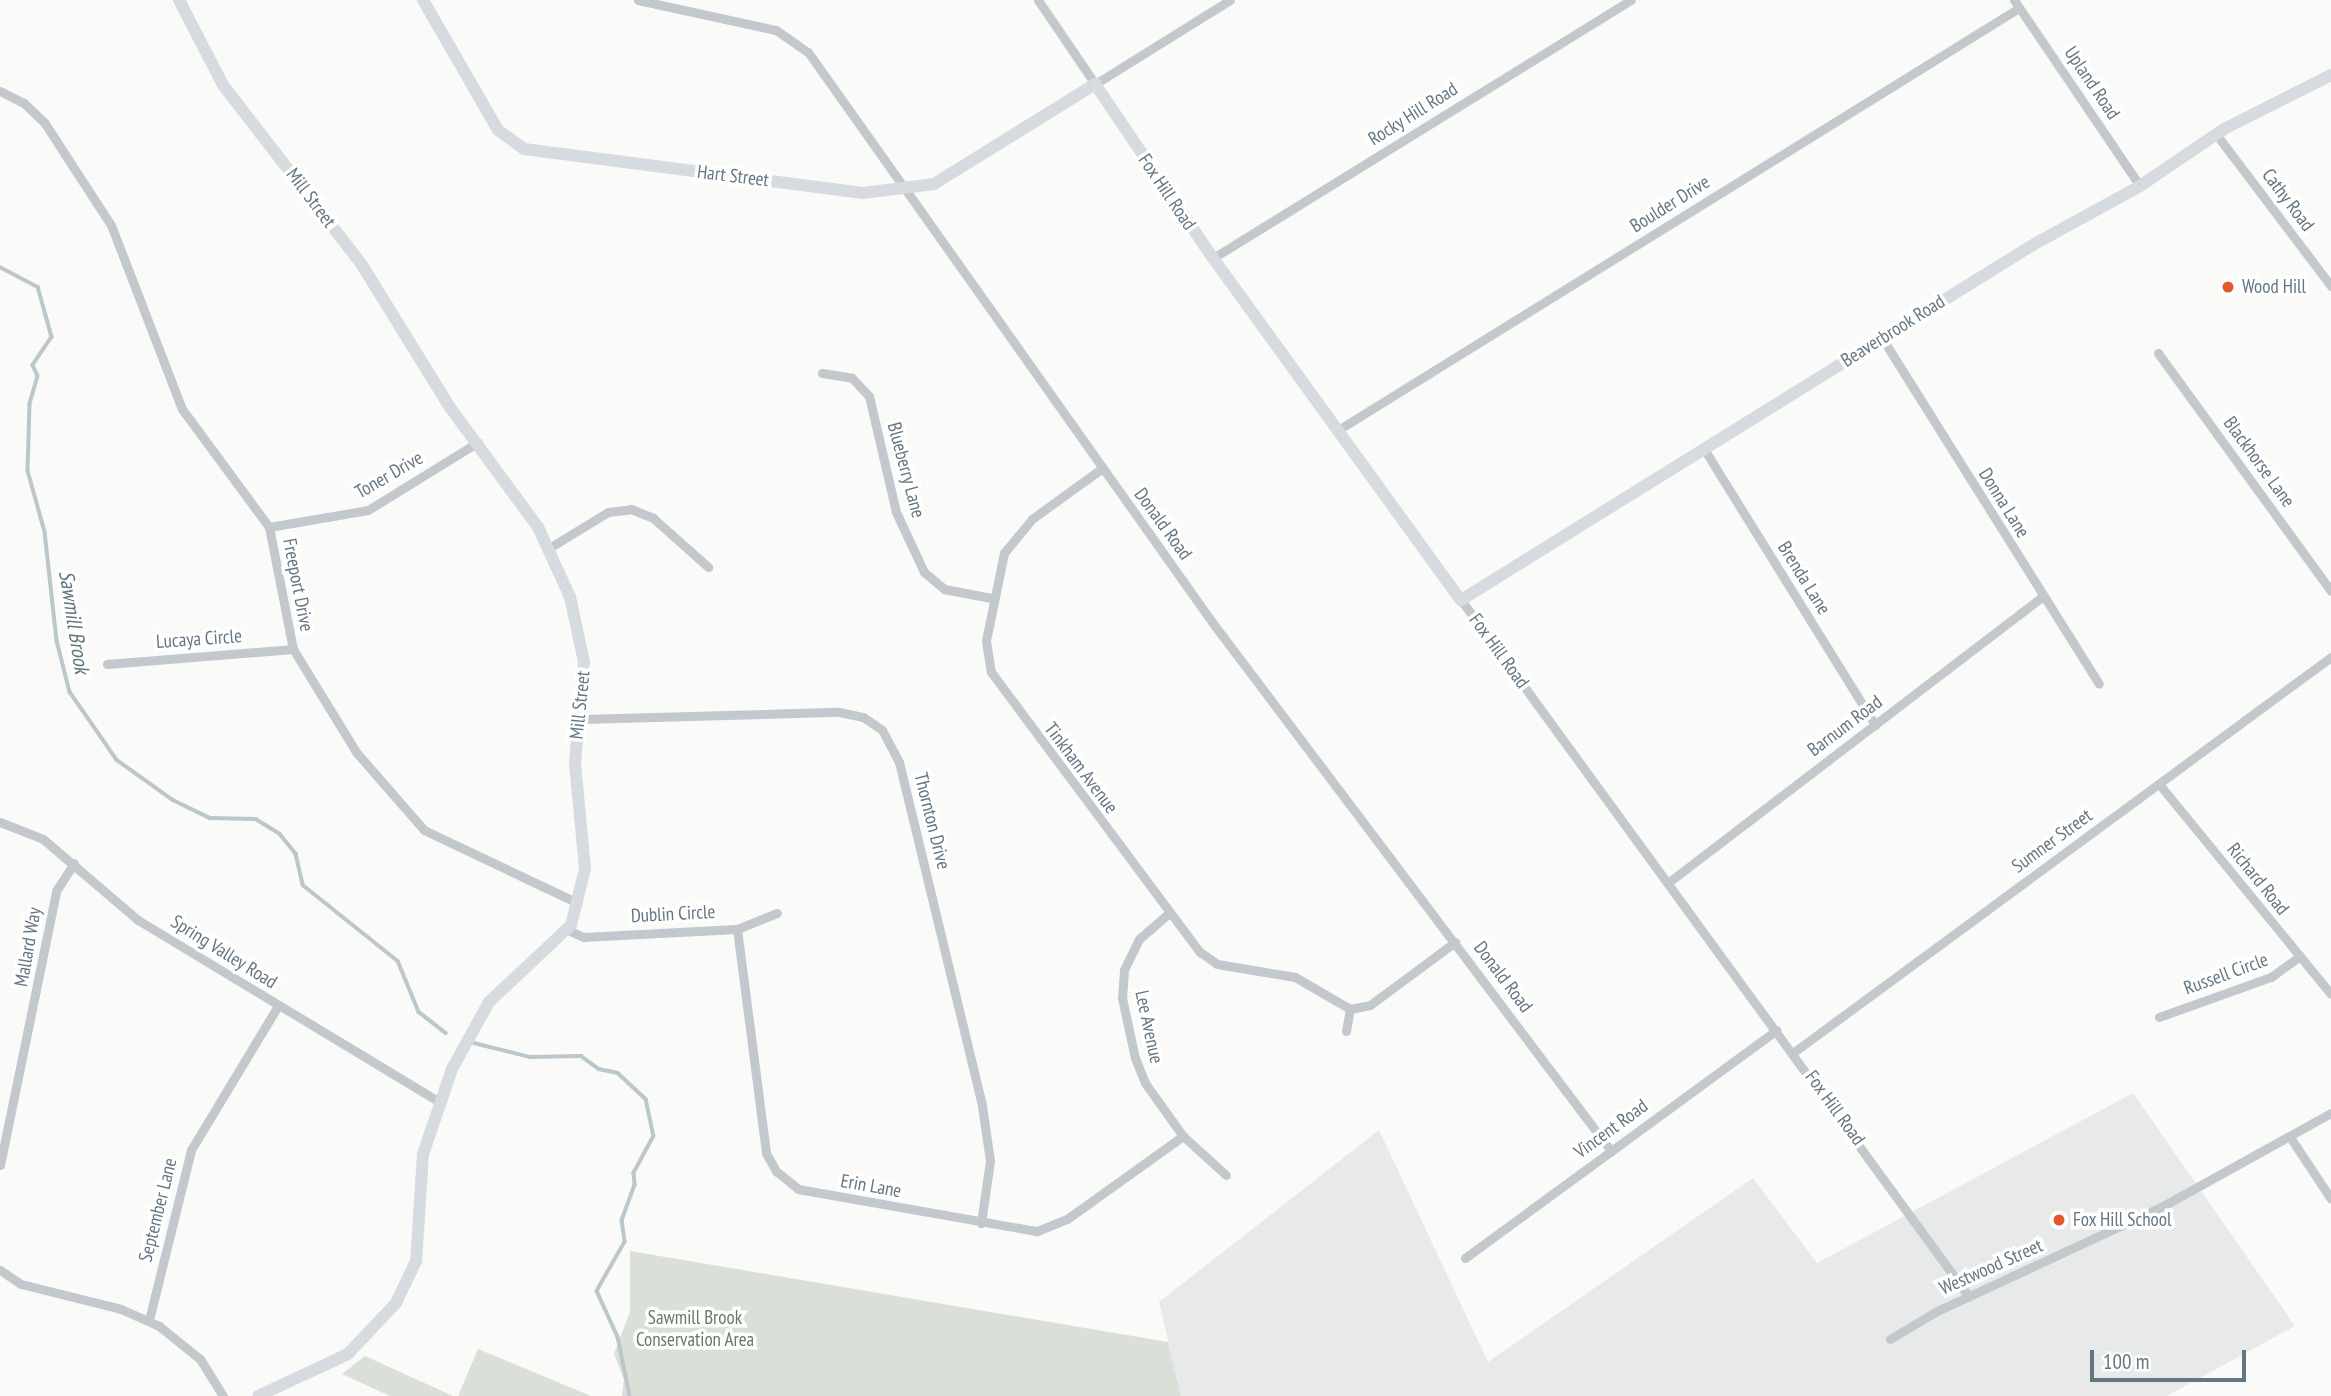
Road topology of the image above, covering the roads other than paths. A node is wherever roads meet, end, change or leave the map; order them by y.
1 (179, 0) edge
2 (423, 0) edge
3 (638, 0) edge
4 (1038, 0) edge
5 (1230, 0) edge
6 (1631, 0) edge
7 (2017, 4) edge
8 (2331, 75) edge
9 (1095, 84) junction
10 (0, 91) edge
11 (2216, 134) junction
12 (2140, 186) junction
13 (906, 191) junction
14 (1213, 258) junction
15 (2331, 286) edge
16 (1882, 338) junction
17 (2158, 353) dead end
18 (822, 373) dead end
19 (1338, 430) junction
20 (478, 442) junction
21 (1703, 449) junction
22 (1101, 469) junction
23 (268, 527) junction
24 (549, 548) junction
25 (708, 567) dead end
26 (2331, 591) edge
27 (2042, 597) junction
28 (991, 598) junction
29 (1461, 600) junction
30 (293, 649) junction
31 (2331, 657) edge
32 (107, 664) dead end
33 (2099, 684) dead end
34 (582, 719) junction
35 (1875, 724) junction
36 (2159, 784) junction
37 (0, 822) edge
38 (74, 863) junction
39 (1669, 882) junction
40 (578, 903) junction
41 (1169, 913) junction
42 (777, 914) dead end
43 (737, 929) junction
44 (568, 930) junction
45 (1455, 942) junction
46 (2300, 956) junction
47 (2331, 994) edge
48 (278, 1006) junction
49 (1350, 1009) junction
50 (2159, 1017) dead end
51 (1777, 1030) junction
52 (1346, 1031) dead end
53 (1794, 1052) junction
54 (438, 1101) junction
55 (2331, 1113) edge
56 (1183, 1136) junction
57 (2290, 1137) junction
58 (1611, 1151) junction
59 (0, 1165) edge
60 (1226, 1174) dead end
61 (2331, 1199) edge
62 (981, 1223) junction
63 (1465, 1258) dead end
64 (0, 1270) edge
65 (1969, 1297) junction
66 (149, 1320) junction
67 (1890, 1339) dead end
68 (223, 1396) edge
69 (258, 1396) edge

1 - 20 street, Mill Street
2 - 13 street, Hart Street
3 - 13 street, Donald Road
4 - 9 street, Fox Hill Road
5 - 9 street
6 - 14 street, Rocky Hill Road
7 - 12 street, Upland Road
7 - 19 street, Boulder Drive
8 - 11 street, Beaverbrook Road
9 - 13 street, Hart Street
9 - 14 street, Fox Hill Road
10 - 23 street, Freeport Drive
11 - 12 street, Beaverbrook Road
11 - 15 street, Cathy Road
12 - 16 street, Beaverbrook Road
13 - 22 street, Donald Road
14 - 19 street, Fox Hill Road
16 - 21 street, Beaverbrook Road
16 - 27 street, Donna Lane
17 - 26 street, Blackhorse Lane
18 - 28 street, Blueberry Lane
19 - 29 street, Fox Hill Road
20 - 23 street, Toner Drive
20 - 24 street, Mill Street
21 - 29 street, Beaverbrook Road
21 - 35 street, Brenda Lane
22 - 28 street, Tinkham Avenue
22 - 45 street, Donald Road
23 - 30 street, Freeport Drive
24 - 25 street
24 - 34 street, Mill Street
27 - 33 street, Donna Lane
27 - 35 street, Barnum Road
28 - 41 street, Tinkham Avenue
29 - 39 street, Fox Hill Road
30 - 32 street, Lucaya Circle
30 - 40 street, Freeport Drive
31 - 36 street, Sumner Street
34 - 40 street, Mill Street
34 - 62 street, Thornton Drive
35 - 39 street, Barnum Road
36 - 46 street, Richard Road
36 - 53 street, Sumner Street
37 - 38 street, Spring Valley Road
38 - 48 street, Spring Valley Road
38 - 59 street, Mallard Way
39 - 51 street, Fox Hill Road
40 - 44 street, Mill Street
41 - 49 street, Tinkham Avenue
41 - 56 street, Lee Avenue
42 - 43 street, Dublin Circle
43 - 44 street, Dublin Circle
43 - 62 street, Erin Lane
44 - 54 street, Mill Street
45 - 49 street
45 - 58 street, Donald Road
46 - 47 street, Richard Road
46 - 50 street, Russell Circle
48 - 54 street, Spring Valley Road
48 - 66 street, September Lane
49 - 52 street
51 - 53 street, Fox Hill Road
51 - 58 street, Vincent Road
53 - 65 street, Fox Hill Road
54 - 69 street, Mill Street
55 - 57 street, Westwood Street
56 - 60 street, Lee Avenue
56 - 62 street, Erin Lane
57 - 61 street
57 - 65 street, Westwood Street
58 - 63 street, Vincent Road
64 - 66 street
65 - 67 street, Westwood Street
66 - 68 street

